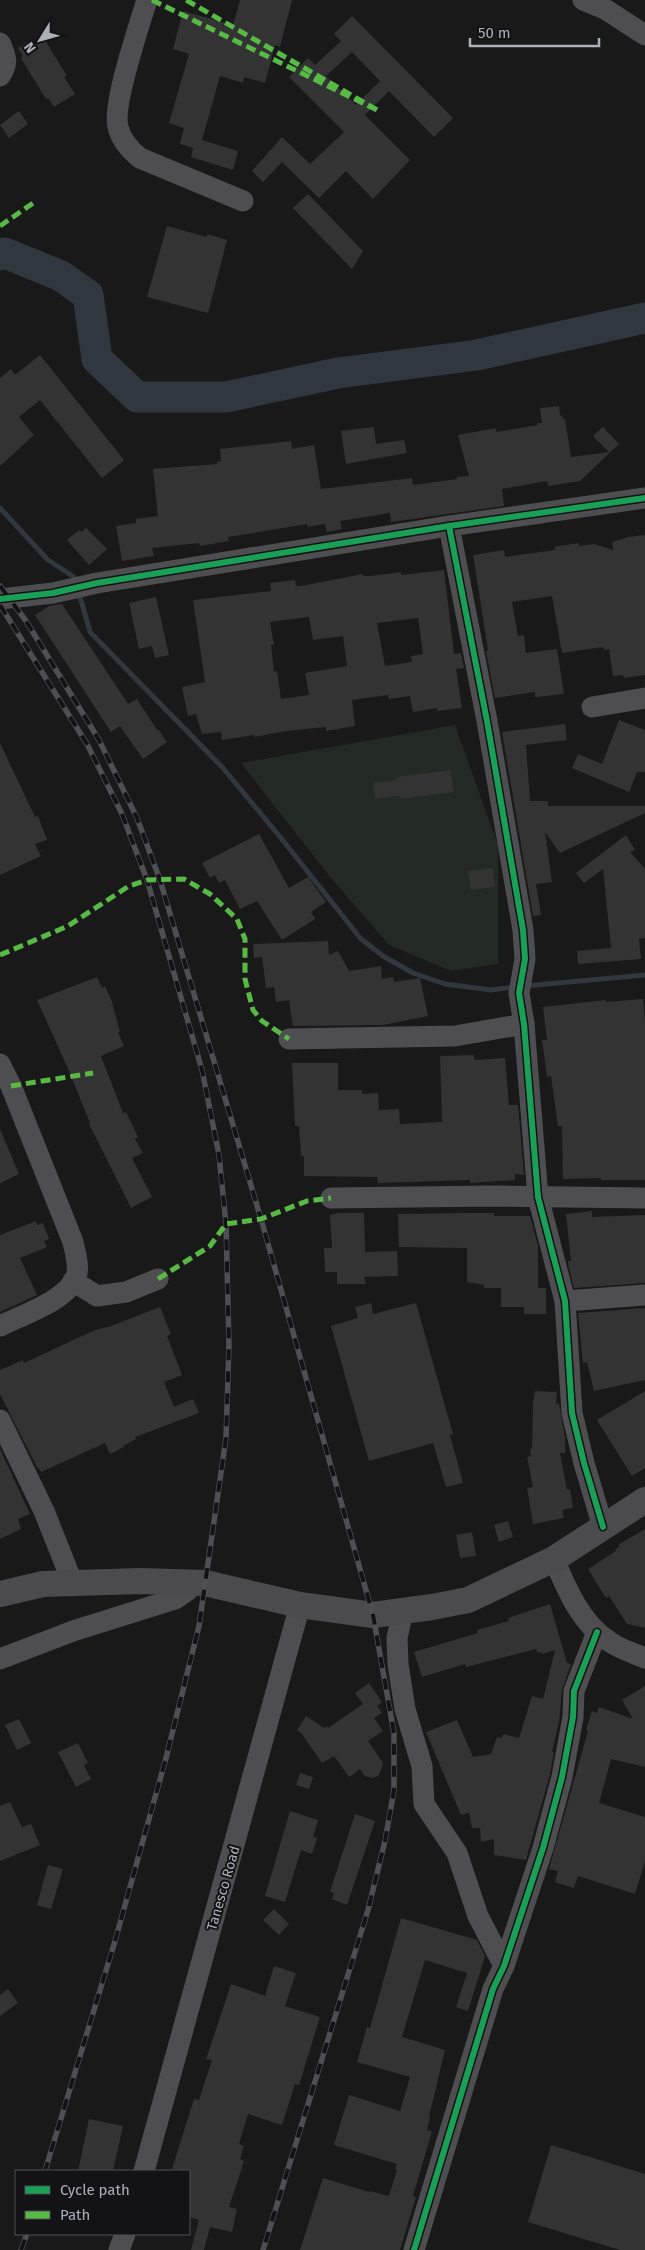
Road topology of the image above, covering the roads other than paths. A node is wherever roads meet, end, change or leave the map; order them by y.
1 (146, 0) edge
2 (583, 0) edge
3 (645, 35) edge
4 (0, 43) edge
5 (0, 76) edge
6 (243, 201) dead end
7 (645, 498) edge
8 (449, 526) junction
9 (0, 599) edge
10 (645, 698) edge
11 (592, 707) dead end
12 (524, 1024) junction
13 (289, 1039) dead end
14 (0, 1064) edge
15 (538, 1197) junction
16 (331, 1198) dead end
17 (645, 1198) edge
18 (158, 1279) dead end
19 (73, 1281) junction
20 (645, 1295) edge
21 (565, 1301) junction
22 (0, 1326) edge
23 (0, 1420) edge
24 (645, 1500) edge
25 (603, 1527) junction
26 (554, 1559) junction
27 (190, 1583) junction
28 (73, 1584) junction
29 (0, 1594) edge
30 (300, 1605) junction
31 (403, 1611) junction
32 (597, 1632) junction
33 (645, 1658) edge
34 (0, 1659) edge
35 (504, 1966) junction
36 (144, 2170) edge
37 (125, 2235) edge
38 (119, 2250) edge
39 (414, 2250) edge

1 - 6 street
2 - 3 street
4 - 5 street
7 - 8 street
8 - 9 street
8 - 12 street
10 - 11 street
12 - 13 street
12 - 15 street
14 - 19 street
15 - 16 street
15 - 17 street
15 - 21 street
18 - 19 street
19 - 22 street
20 - 21 street
21 - 25 street
23 - 28 street
24 - 25 main road
25 - 26 main road
26 - 31 main road
26 - 32 street
27 - 28 main road
27 - 30 main road
27 - 34 street
28 - 29 main road
30 - 31 main road
30 - 36 street, Tanesco Road
31 - 35 street
32 - 33 street
32 - 35 street
35 - 39 street
37 - 38 street

